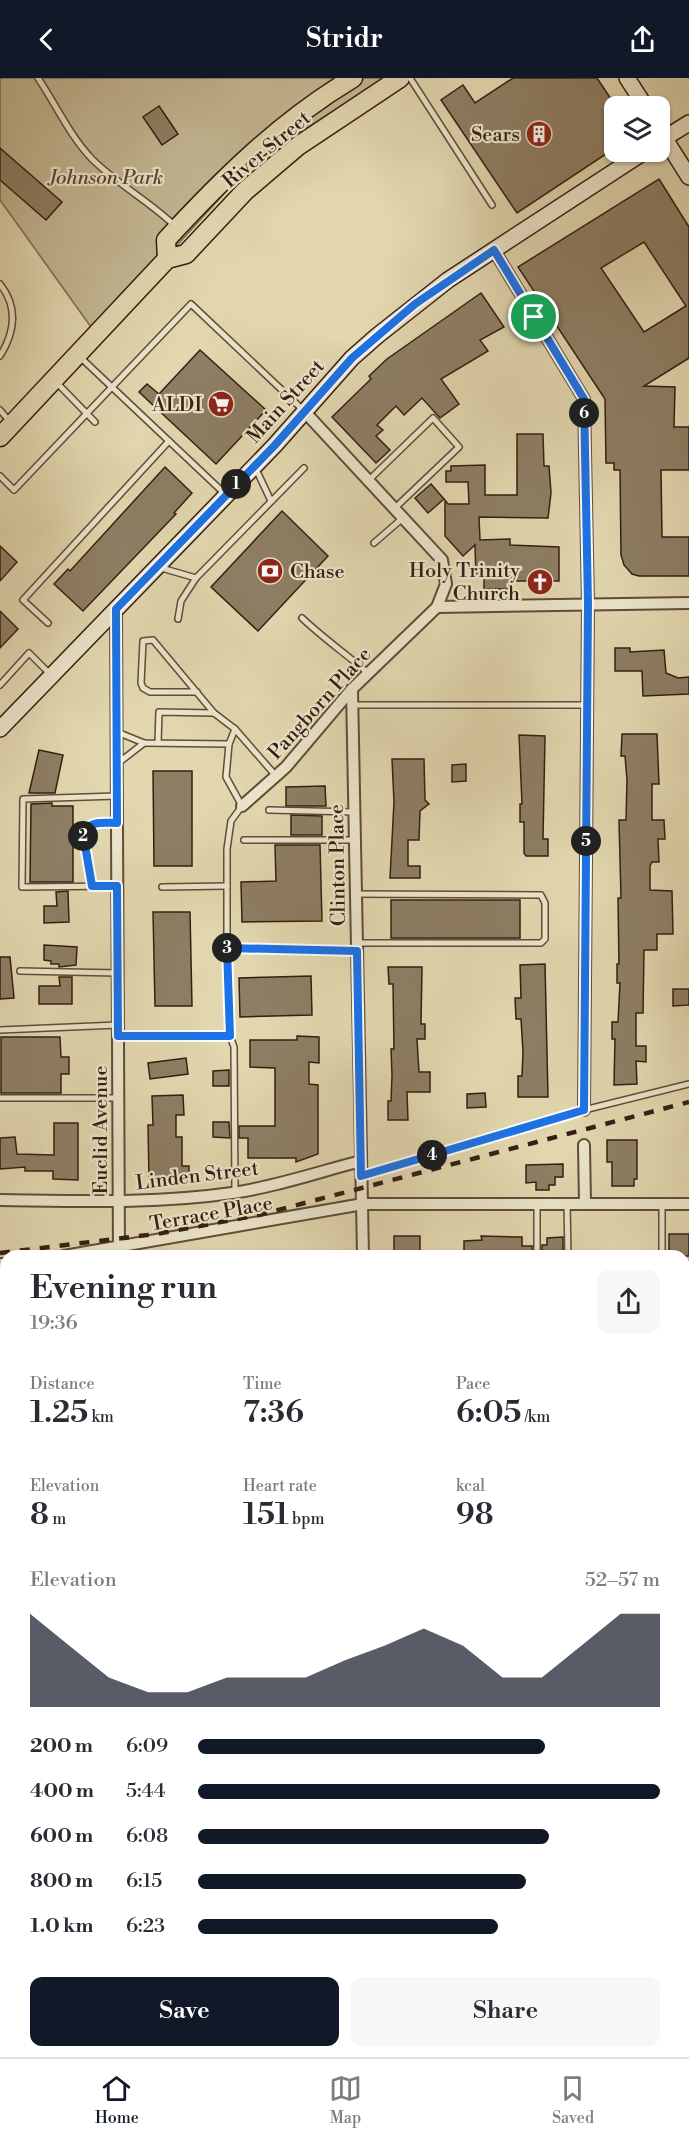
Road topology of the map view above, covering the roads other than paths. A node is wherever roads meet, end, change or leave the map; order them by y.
1 (38, 78) edge
2 (353, 78) edge
3 (400, 78) edge
4 (410, 78) edge
5 (627, 78) edge
6 (639, 96) edge
7 (689, 123) edge
8 (670, 132) edge
9 (670, 148) edge
10 (629, 162) edge
11 (689, 177) edge
12 (492, 205) dead end
13 (177, 228) junction
14 (494, 250) junction
15 (167, 258) junction
16 (0, 284) edge
17 (77, 355) junction
18 (0, 356) edge
19 (54, 380) junction
20 (112, 387) junction
21 (304, 411) junction
22 (86, 413) junction
23 (95, 422) dead end
24 (4, 424) edge
25 (170, 441) junction
26 (255, 465) junction
27 (304, 468) dead end
28 (0, 476) edge
29 (369, 480) junction
30 (226, 495) junction
31 (271, 501) junction
32 (395, 508) junction
33 (404, 517) junction
34 (374, 543) dead end
35 (157, 567) junction
36 (196, 578) junction
37 (689, 603) edge
38 (588, 604) junction
39 (437, 607) junction
40 (116, 609) junction
41 (302, 618) dead end
42 (178, 619) dead end
43 (48, 623) dead end
44 (368, 673) junction
45 (52, 676) junction
46 (0, 685) edge
47 (352, 689) junction
48 (197, 693) junction
49 (352, 705) junction
50 (588, 705) junction
51 (214, 713) junction
52 (0, 729) edge
53 (235, 729) junction
54 (117, 732) junction
55 (144, 743) junction
56 (158, 743) junction
57 (229, 744) junction
58 (117, 764) junction
59 (276, 776) junction
60 (117, 796) junction
61 (242, 806) junction
62 (269, 810) dead end
63 (354, 812) junction
64 (117, 823) junction
65 (244, 840) dead end
66 (355, 840) junction
67 (92, 886) junction
68 (117, 886) junction
69 (227, 886) junction
70 (162, 887) dead end
71 (356, 894) junction
72 (357, 947) junction
73 (227, 948) junction
74 (20, 971) dead end
75 (118, 973) junction
76 (0, 1030) edge
77 (118, 1031) junction
78 (230, 1036) junction
79 (689, 1084) edge
80 (0, 1098) edge
81 (118, 1098) junction
82 (584, 1110) junction
83 (584, 1145) dead end
84 (361, 1161) junction
85 (361, 1176) junction
86 (235, 1193) junction
87 (0, 1200) edge
88 (118, 1202) junction
89 (537, 1203) junction
90 (567, 1203) junction
91 (585, 1203) junction
92 (363, 1204) junction
93 (662, 1204) junction
94 (689, 1204) edge
95 (119, 1250) edge
96 (129, 1250) edge
97 (363, 1250) edge
98 (537, 1250) edge
99 (568, 1250) edge
100 (662, 1250) edge

1 - 13 lane
2 - 13 main road, River Street
3 - 15 main road, River Street
4 - 12 lane
5 - 6 main road
7 - 8 main road
9 - 11 main road
10 - 14 main road, Main Street
13 - 15 main road, River Street
14 - 21 main road, Main Street
14 - 38 street
15 - 17 main road, River Street
16 - 18 lane
17 - 19 main road, River Street
17 - 20 lane
19 - 22 lane
19 - 24 main road, River Street
20 - 21 lane
20 - 22 lane
20 - 25 lane
21 - 26 main road, Main Street
21 - 29 street
22 - 23 lane
22 - 28 lane
25 - 30 lane
25 - 43 lane
26 - 30 main road, Main Street
26 - 31 lane
27 - 31 lane
29 - 32 street
29 - 32 lane
30 - 35 main road, Main Street
31 - 36 lane
32 - 33 street
33 - 34 lane
33 - 39 street
35 - 36 lane
35 - 40 main road, Main Street
36 - 42 lane
37 - 38 street
38 - 39 street
38 - 50 street
39 - 44 street, Pangborn Place
40 - 45 main road, Main Street
40 - 54 street, Euclid Avenue
41 - 44 lane
44 - 47 street, Pangborn Place
45 - 46 lane
45 - 52 main road, Main Street
47 - 49 street, Clinton Place
47 - 59 street, Pangborn Place
48 - 48 lane
48 - 51 lane
49 - 50 lane
49 - 63 street, Clinton Place
50 - 82 street
51 - 53 lane
51 - 56 lane
53 - 57 lane
53 - 59 lane
54 - 55 lane
54 - 58 street, Euclid Avenue
55 - 56 lane
55 - 58 lane
56 - 57 lane
57 - 61 lane
58 - 60 street, Euclid Avenue
59 - 61 street, Pangborn Place
60 - 64 street, Euclid Avenue
60 - 67 lane
61 - 69 lane
62 - 63 lane
63 - 66 street, Clinton Place
64 - 67 lane
64 - 68 street, Euclid Avenue
65 - 66 lane
66 - 71 street, Clinton Place
67 - 68 lane
68 - 75 street, Euclid Avenue
69 - 70 lane
69 - 73 lane
71 - 72 street, Clinton Place
71 - 72 lane
72 - 73 lane
72 - 84 street, Clinton Place
73 - 78 lane
74 - 75 lane
75 - 77 street, Euclid Avenue
76 - 77 lane
77 - 78 lane
77 - 81 street, Euclid Avenue
78 - 86 lane
79 - 82 lane
80 - 81 lane
81 - 88 street, Euclid Avenue
82 - 85 lane
83 - 91 street
84 - 85 street, Clinton Place
84 - 86 street, Linden Street
85 - 92 street, Clinton Place
86 - 88 street, Linden Street
87 - 88 street, Linden Street
88 - 95 street, Euclid Avenue
89 - 90 street
89 - 92 street
89 - 98 lane
90 - 91 street
90 - 99 lane
91 - 93 street
92 - 96 street, Terrace Place
92 - 97 street, Clinton Place
93 - 94 street
93 - 100 lane

